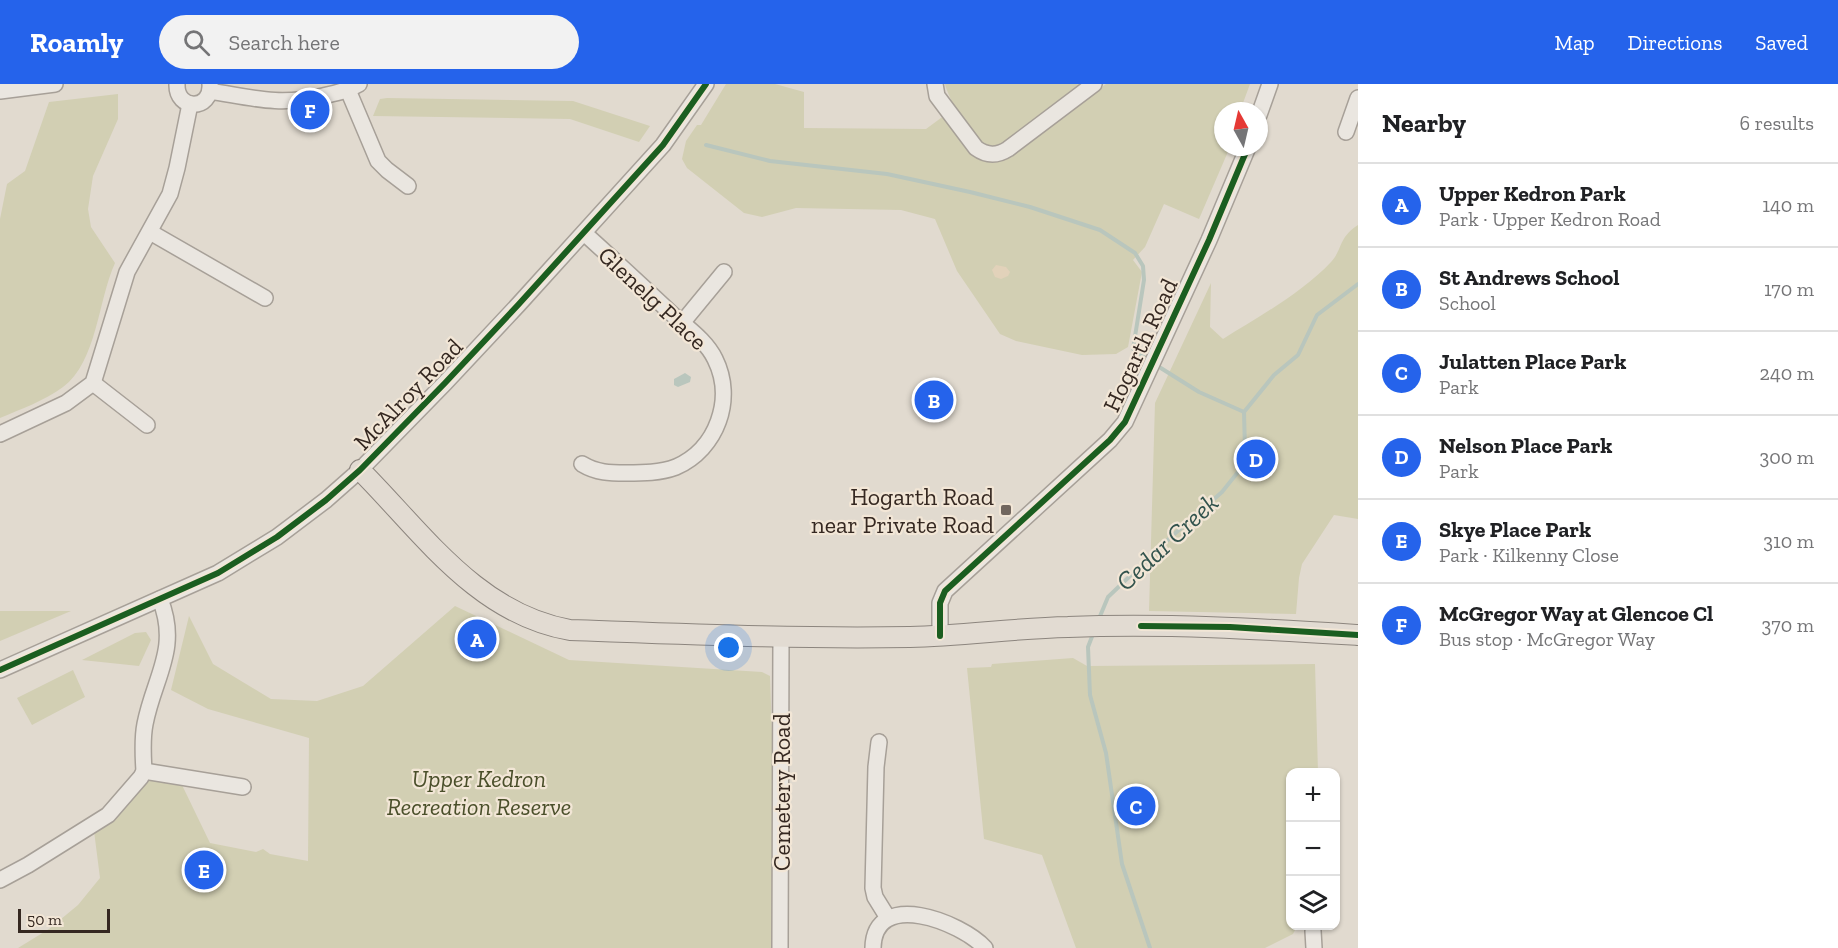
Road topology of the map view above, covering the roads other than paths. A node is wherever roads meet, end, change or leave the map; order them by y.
1 (55, 84) edge
2 (175, 84) edge
3 (706, 84) edge
4 (935, 84) edge
5 (1094, 84) edge
6 (1270, 84) edge
7 (354, 87) edge
8 (210, 88) edge
9 (0, 91) edge
10 (1358, 98) edge
11 (1264, 102) edge
12 (190, 104) junction
13 (1346, 132) dead end
14 (1244, 156) edge
15 (408, 186) dead end
16 (150, 232) junction
17 (584, 233) junction
18 (724, 272) dead end
19 (265, 298) dead end
20 (682, 323) junction
21 (93, 383) junction
22 (147, 425) dead end
23 (0, 434) edge
24 (582, 464) dead end
25 (360, 470) junction
26 (160, 599) junction
27 (1358, 635) edge
28 (940, 636) junction
29 (781, 637) junction
30 (0, 670) edge
31 (879, 742) dead end
32 (144, 771) junction
33 (243, 787) dead end
34 (0, 880) edge
35 (888, 918) junction
36 (1313, 931) dead end
37 (780, 948) edge
38 (873, 948) edge
39 (985, 948) edge
40 (1314, 948) edge

1 - 9 street
2 - 12 street
3 - 17 street, McAlroy Road
4 - 5 street
6 - 11 street
7 - 8 street
7 - 15 street
8 - 12 street
10 - 13 street
12 - 16 street
14 - 28 street, Hogarth Road
16 - 19 street
16 - 21 street
17 - 20 street, Glenelg Place
17 - 25 street, McAlroy Road
18 - 20 street
20 - 24 street, Glenelg Place
21 - 22 street
21 - 23 street
25 - 26 street, McAlroy Road
25 - 29 main road
26 - 30 street, McAlroy Road
26 - 32 street
27 - 28 main road
28 - 29 main road
29 - 37 street, Cemetery Road
31 - 35 street
32 - 33 street
32 - 34 street
35 - 38 street
35 - 39 street
36 - 40 street

